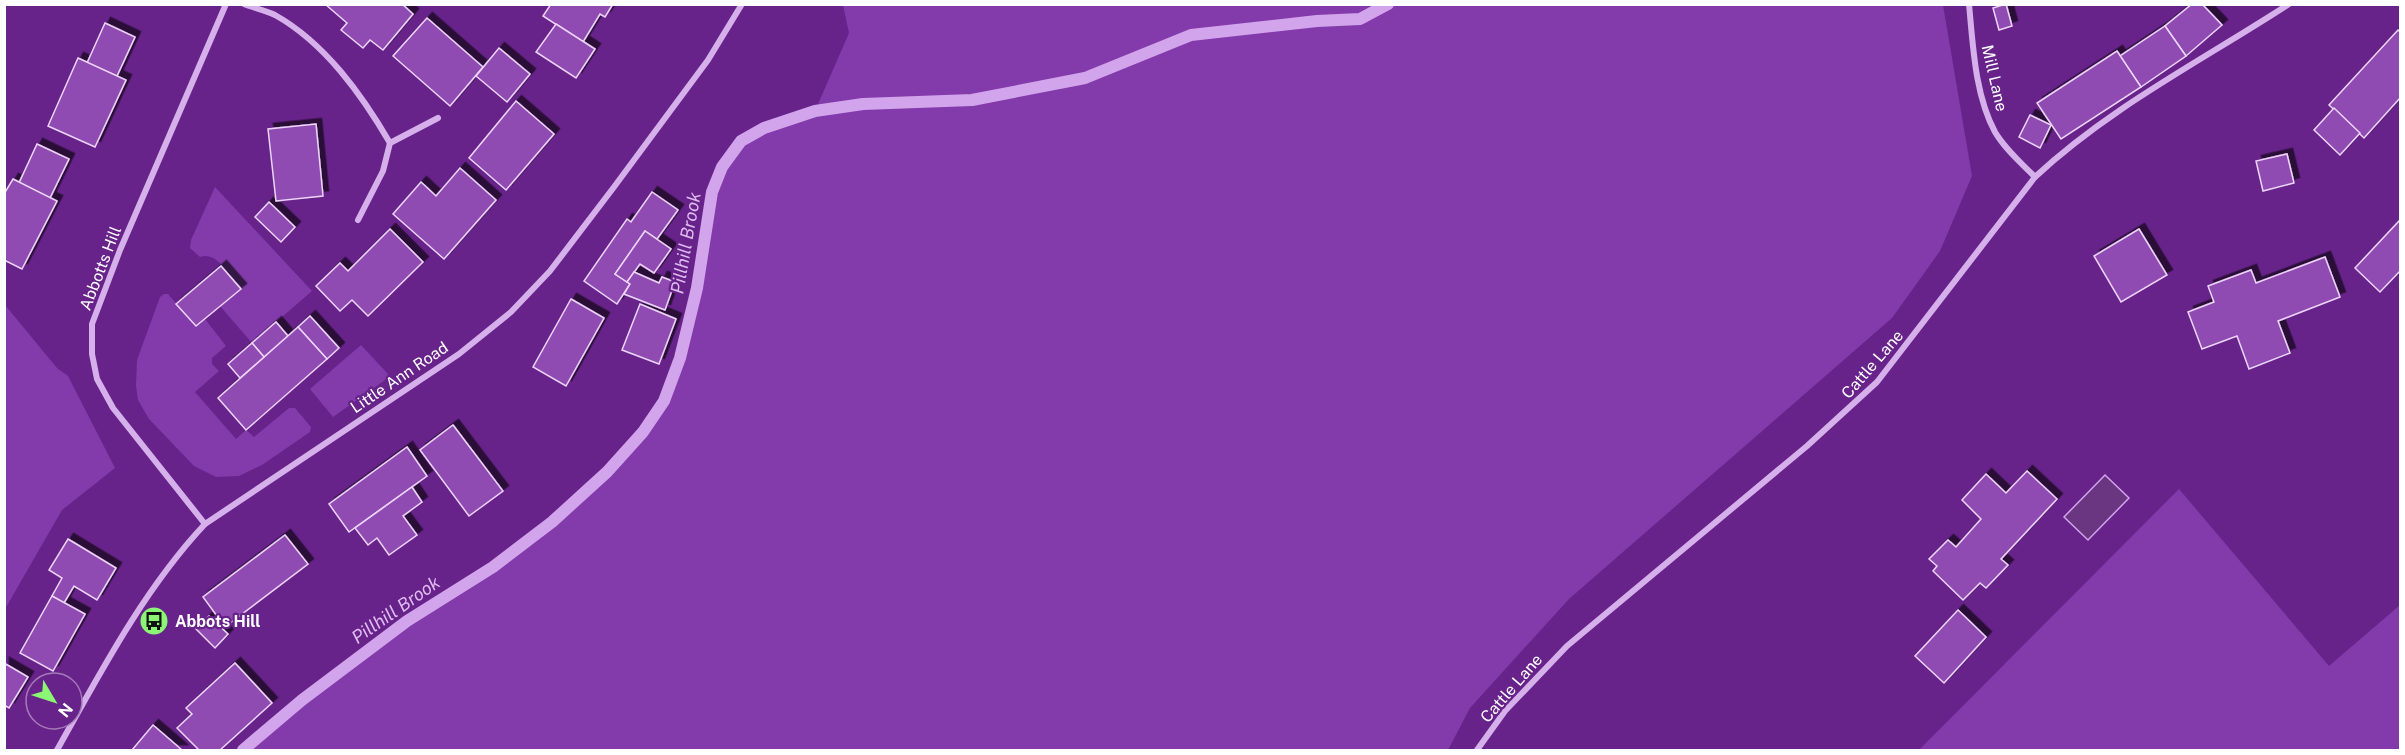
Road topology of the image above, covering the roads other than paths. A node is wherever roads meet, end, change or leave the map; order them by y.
1 (226, 4) edge
2 (244, 4) edge
3 (742, 4) edge
4 (1969, 4) edge
5 (2289, 4) edge
6 (438, 118) dead end
7 (390, 143) junction
8 (2035, 177) junction
9 (358, 220) dead end
10 (205, 524) junction
11 (57, 750) edge
12 (1477, 750) edge

1 - 10 street, Abbotts Hill
2 - 7 street
3 - 10 street, Little Ann Road
4 - 8 street, Mill Lane
5 - 8 street, Cattle Lane
6 - 7 street
7 - 9 street
8 - 12 street, Cattle Lane
10 - 11 street, Little Ann Road

